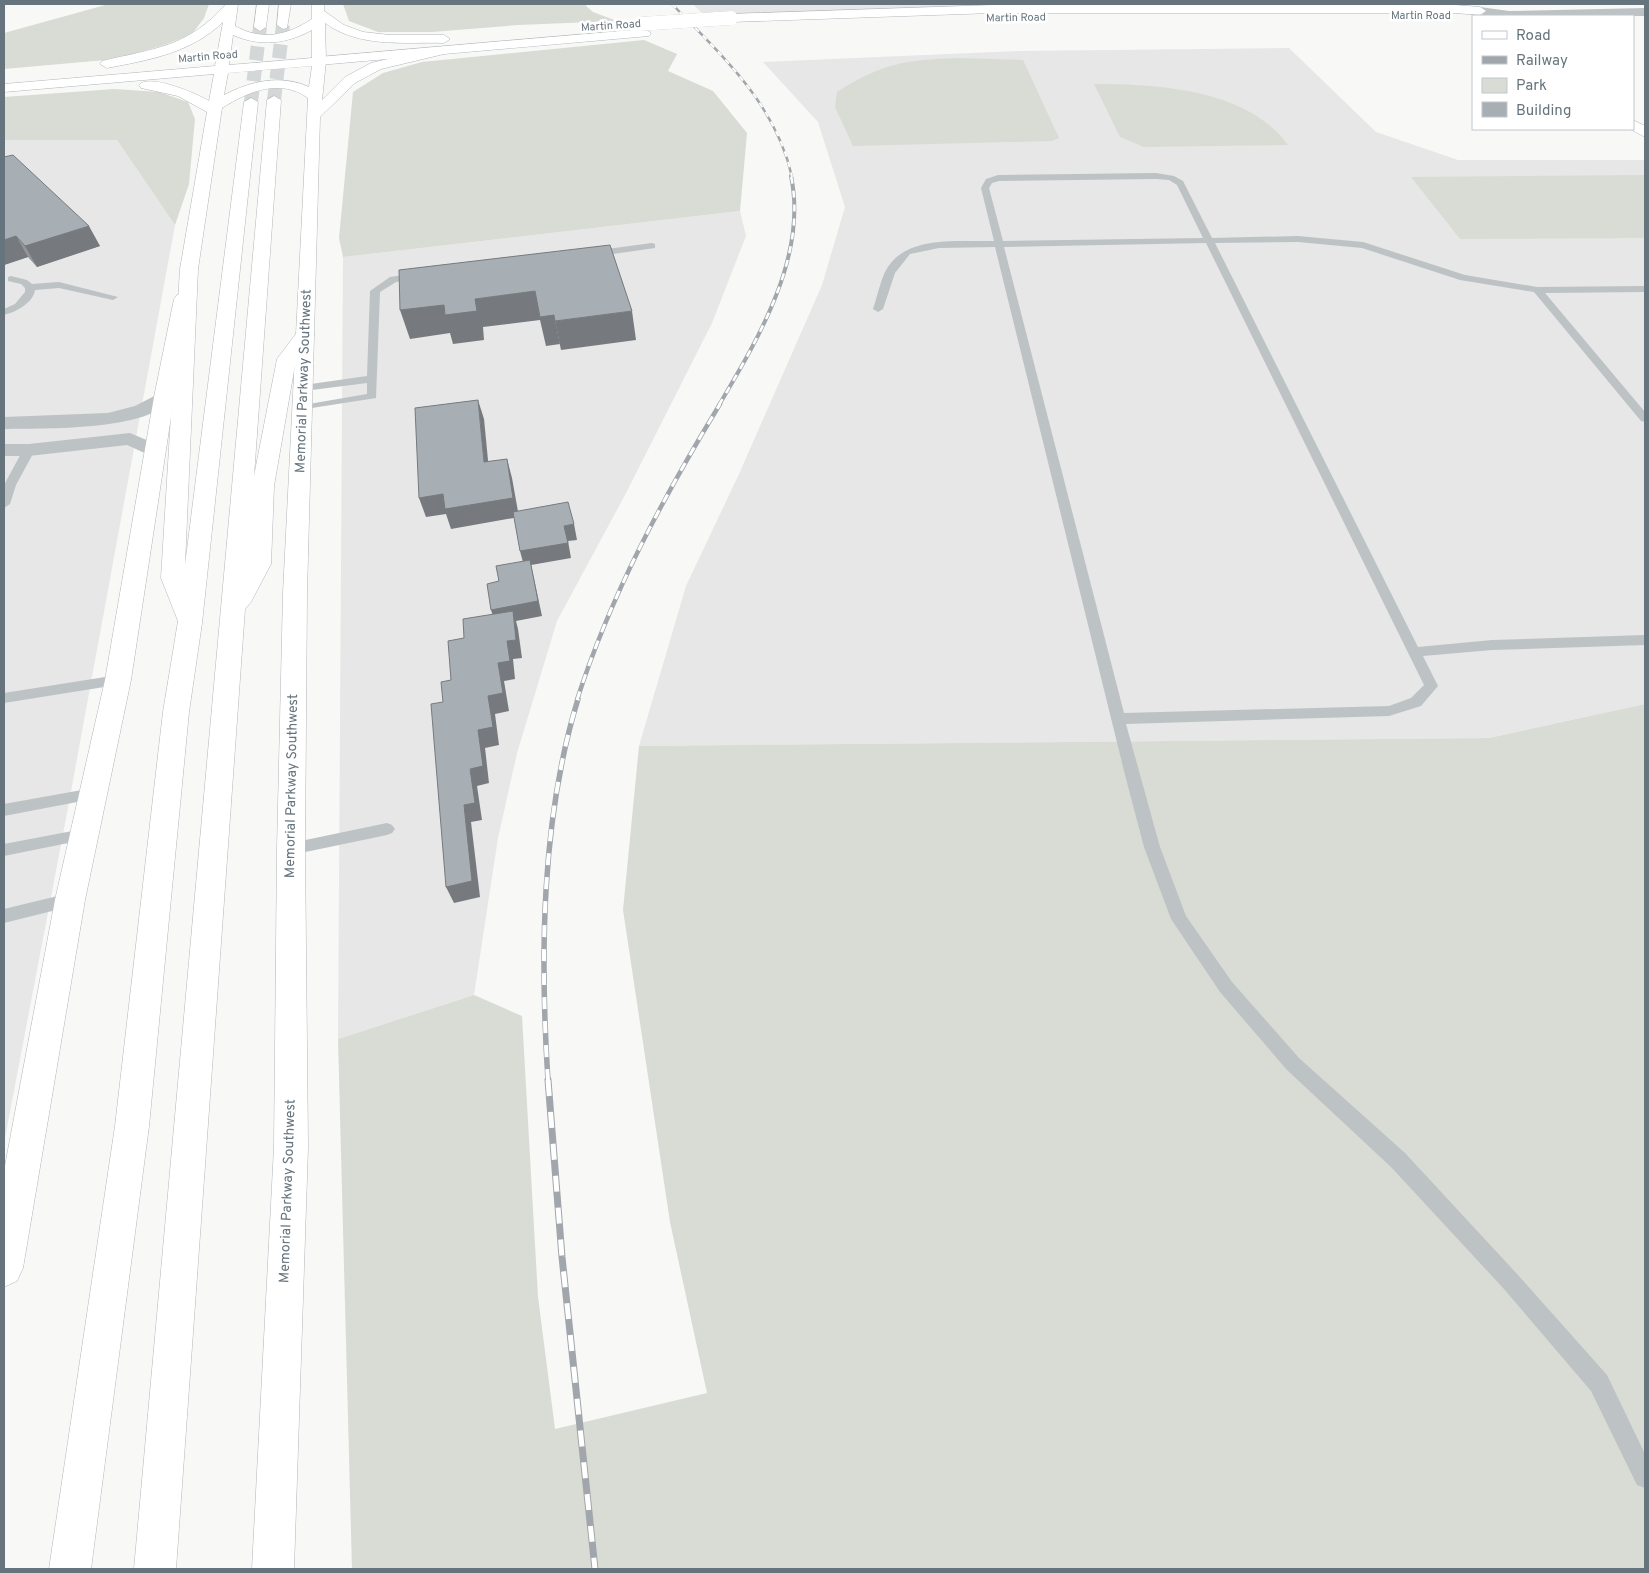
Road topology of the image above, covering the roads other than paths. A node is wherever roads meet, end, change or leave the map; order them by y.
1 (262, 4) edge
2 (285, 4) edge
3 (1422, 4) edge
4 (232, 5) edge
5 (1028, 6) edge
6 (1403, 8) junction
7 (1480, 10) edge
8 (318, 12) edge
9 (1645, 12) edge
10 (733, 23) junction
11 (283, 25) tunnel mouth
12 (228, 27) junction
13 (260, 27) tunnel mouth
14 (442, 45) junction
15 (318, 55) junction
16 (222, 63) junction
17 (87, 67) junction
18 (4, 76) edge
19 (70, 82) junction
20 (4, 88) edge
21 (315, 97) junction
22 (215, 108) junction
23 (313, 116) junction
24 (1207, 240) junction
25 (999, 244) junction
26 (652, 246) dead end
27 (585, 255) edge
28 (189, 269) junction
29 (431, 274) edge
30 (11, 279) dead end
31 (30, 287) junction
32 (1645, 288) edge
33 (1537, 290) junction
34 (113, 298) dead end
35 (878, 309) dead end
36 (4, 312) edge
37 (305, 335) junction
38 (372, 379) junction
39 (164, 397) junction
40 (304, 398) junction
41 (1645, 419) edge
42 (4, 423) edge
43 (4, 450) edge
44 (29, 450) junction
45 (156, 452) junction
46 (4, 504) edge
47 (234, 612) junction
48 (190, 623) junction
49 (1645, 640) edge
50 (1415, 652) junction
51 (118, 680) junction
52 (4, 698) edge
53 (1118, 719) junction
54 (93, 794) junction
55 (4, 810) edge
56 (387, 829) dead end
57 (83, 834) junction
58 (291, 849) junction
59 (4, 850) edge
60 (70, 900) junction
61 (4, 916) edge
62 (4, 1268) edge
63 (1645, 1477) edge
64 (72, 1555) edge
65 (155, 1569) edge
66 (274, 1569) edge

1 - 13 main road
2 - 11 main road
3 - 6 main road
4 - 12 main road
4 - 17 main road
5 - 6 main road, Martin Road
5 - 10 main road, Martin Road
6 - 7 main road, Martin Road
7 - 9 street
7 - 10 main road, Martin Road
8 - 12 main road
8 - 14 main road
8 - 15 main road, Memorial Parkway Southwest
10 - 14 main road, Martin Road
12 - 16 main road
14 - 15 main road, Martin Road
14 - 23 main road
15 - 16 main road, Martin Road
15 - 21 main road, Memorial Parkway Southwest
16 - 17 main road, Martin Road
16 - 19 main road, Martin Road
16 - 22 main road
17 - 18 main road, Martin Road
19 - 20 main road, Martin Road
19 - 22 main road
21 - 22 main road
21 - 23 main road, Memorial Parkway Southwest
22 - 28 main road
23 - 37 main road, Memorial Parkway Southwest
24 - 25 lane
24 - 25 lane
24 - 33 lane
24 - 50 lane
25 - 35 lane
25 - 53 lane
26 - 27 lane
28 - 39 main road
28 - 48 main road
29 - 38 lane
30 - 31 lane
31 - 34 lane
31 - 36 lane
32 - 33 lane
33 - 41 lane
37 - 40 main road, Memorial Parkway Southwest
37 - 47 main road
38 - 40 lane
38 - 40 lane
39 - 42 street
39 - 45 main road
40 - 58 main road, Memorial Parkway Southwest
43 - 44 street
44 - 45 street
44 - 46 lane
45 - 51 main road
47 - 48 main road
47 - 65 main road
48 - 64 main road
49 - 50 lane
50 - 53 lane
51 - 52 lane
51 - 54 main road
53 - 63 lane
54 - 55 lane
54 - 57 main road
56 - 58 lane
57 - 59 lane
57 - 60 main road
58 - 66 main road, Memorial Parkway Southwest
60 - 61 lane
60 - 62 main road

